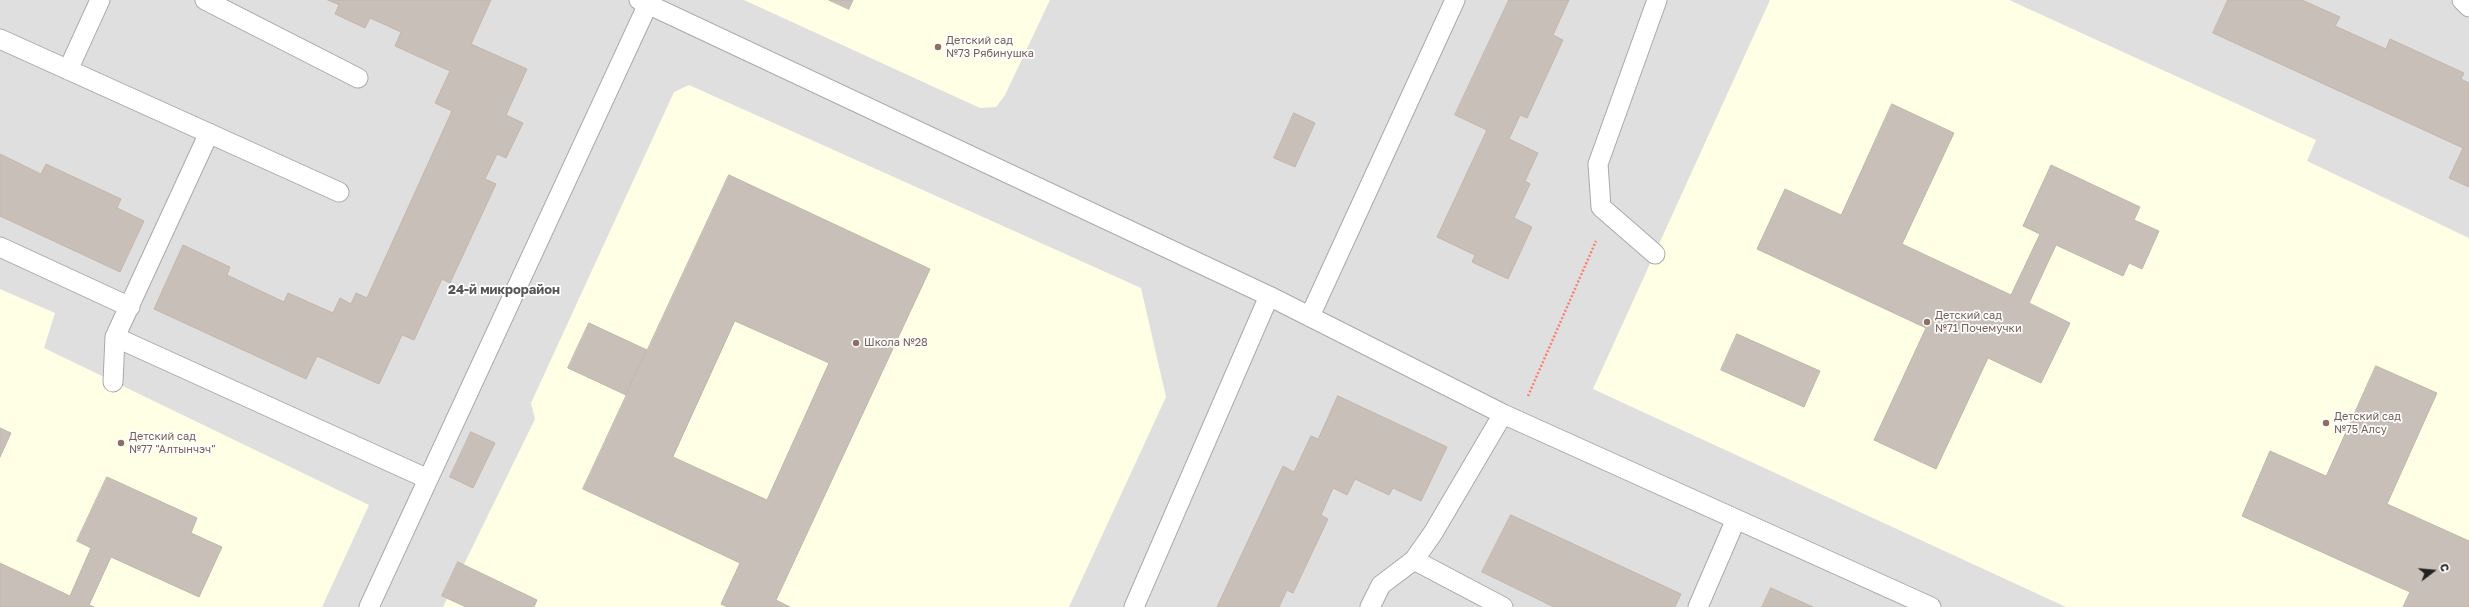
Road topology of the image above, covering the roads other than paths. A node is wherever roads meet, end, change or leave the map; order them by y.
1 (100, 0) edge
2 (205, 0) edge
3 (1455, 0) edge
4 (1657, 0) edge
5 (2462, 0) edge
6 (643, 2) edge
7 (2469, 7) edge
8 (0, 40) edge
9 (68, 70) junction
10 (358, 78) dead end
11 (209, 133) junction
12 (339, 192) dead end
13 (0, 247) edge
14 (1655, 254) dead end
15 (1269, 296) junction
16 (130, 307) junction
17 (1310, 316) junction
18 (115, 337) junction
19 (114, 382) dead end
20 (1510, 417) junction
21 (428, 479) junction
22 (1736, 519) junction
23 (1414, 560) junction
24 (369, 607) edge
25 (1134, 607) edge
26 (1370, 607) edge
27 (1503, 607) edge
28 (1698, 607) edge
29 (1931, 607) edge

1 - 9 lane
2 - 10 lane
3 - 17 lane
4 - 14 lane
5 - 7 lane
6 - 15 lane
6 - 21 lane
8 - 9 lane
9 - 11 lane
11 - 12 lane
11 - 16 lane
13 - 16 lane
15 - 17 lane
15 - 25 lane
16 - 18 lane
17 - 20 lane
18 - 19 lane
18 - 21 lane
20 - 22 lane
20 - 23 lane
21 - 24 lane
22 - 28 lane
22 - 29 lane
23 - 26 lane
23 - 27 lane

